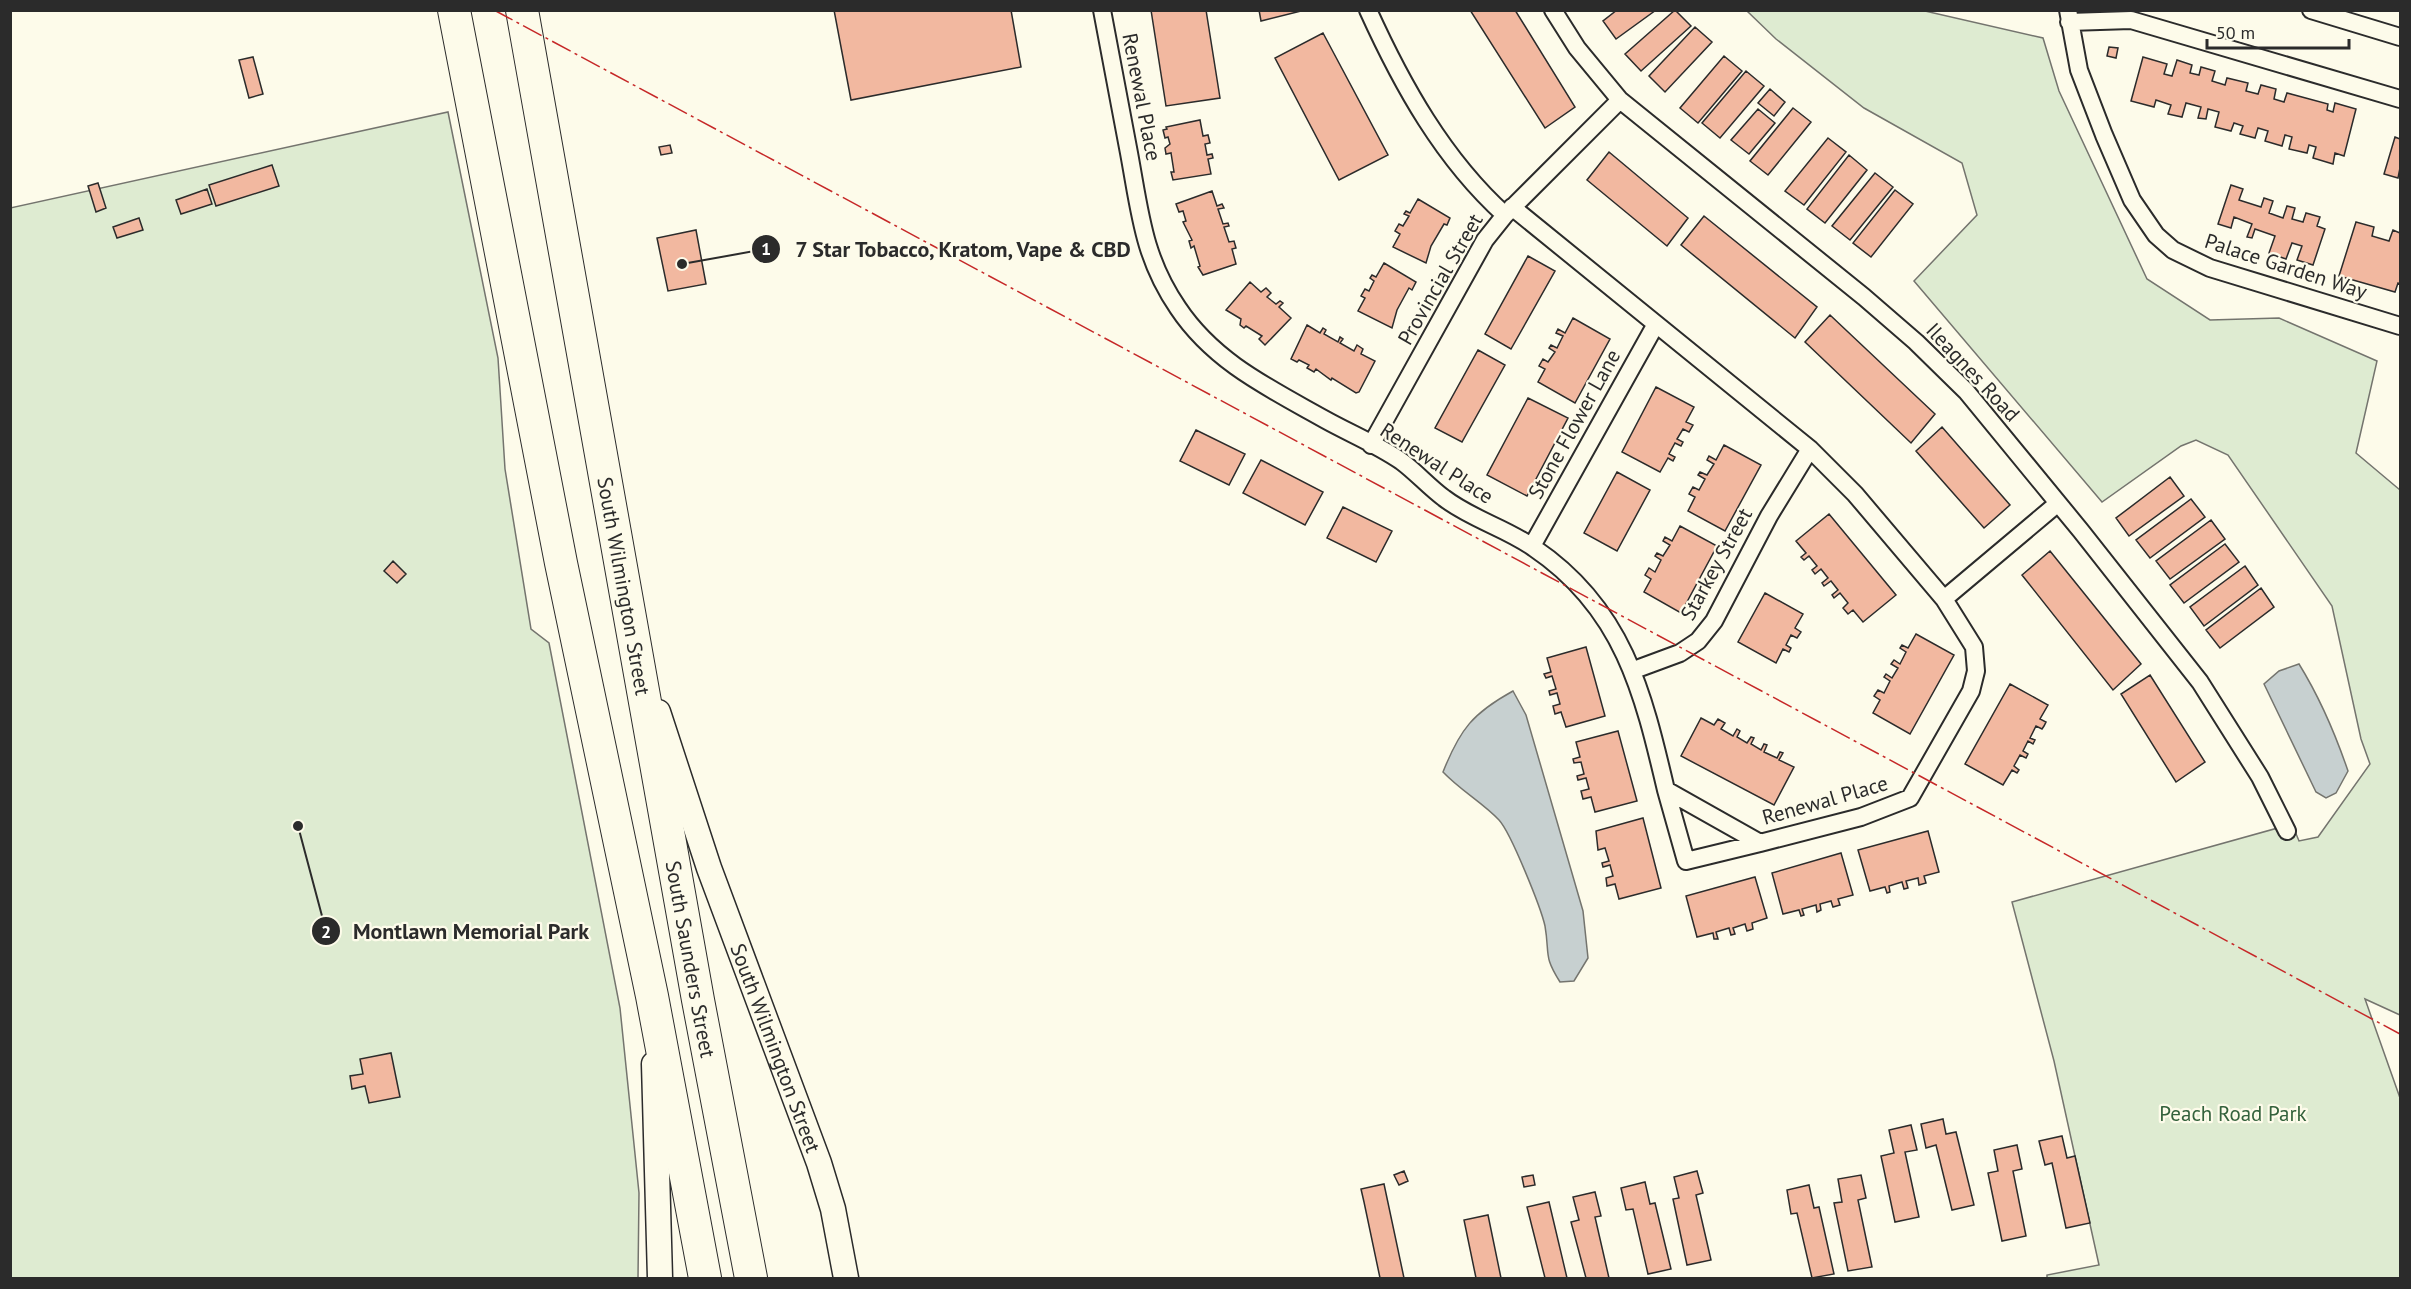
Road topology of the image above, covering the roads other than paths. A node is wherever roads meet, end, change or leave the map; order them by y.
1 (454, 10) edge
2 (522, 10) edge
3 (1102, 10) edge
4 (1368, 10) edge
5 (1553, 10) edge
6 (2311, 10) edge
7 (2069, 16) edge
8 (2400, 37) edge
9 (2400, 99) edge
10 (1620, 100) junction
11 (1509, 211) junction
12 (1656, 324) junction
13 (2400, 326) edge
14 (1371, 446) junction
15 (1810, 449) junction
16 (2057, 504) junction
17 (1532, 546) junction
18 (1944, 599) junction
19 (635, 641) junction
20 (1634, 670) junction
21 (1666, 790) junction
22 (2288, 831) dead end
23 (1760, 843) junction
24 (652, 996) junction
25 (660, 1278) edge
26 (705, 1278) edge
27 (752, 1278) edge
28 (846, 1278) edge

1 - 24 highway
2 - 19 highway, South Wilmington Street
3 - 14 street, Renewal Place
4 - 11 street, Renewal Place
5 - 10 street, Ileagnes Road
6 - 8 street
7 - 9 street
7 - 13 street, Palace Garden Way
10 - 11 street, Provincial Street
10 - 16 street, Ileagnes Road
11 - 12 street, Renewal Place
11 - 14 street, Provincial Street
12 - 15 street, Renewal Place
12 - 17 street, Stone Flower Lane
14 - 17 street, Renewal Place
15 - 18 street, Renewal Place
15 - 20 street, Starkey Street
16 - 18 street
16 - 22 street, Ileagnes Road
17 - 20 street, Renewal Place
18 - 23 street, Renewal Place
19 - 27 highway, South Saunders Street
19 - 28 main road, South Wilmington Street
20 - 21 street, Renewal Place
21 - 23 street, Renewal Place
21 - 23 street
24 - 25 main road
24 - 26 highway

